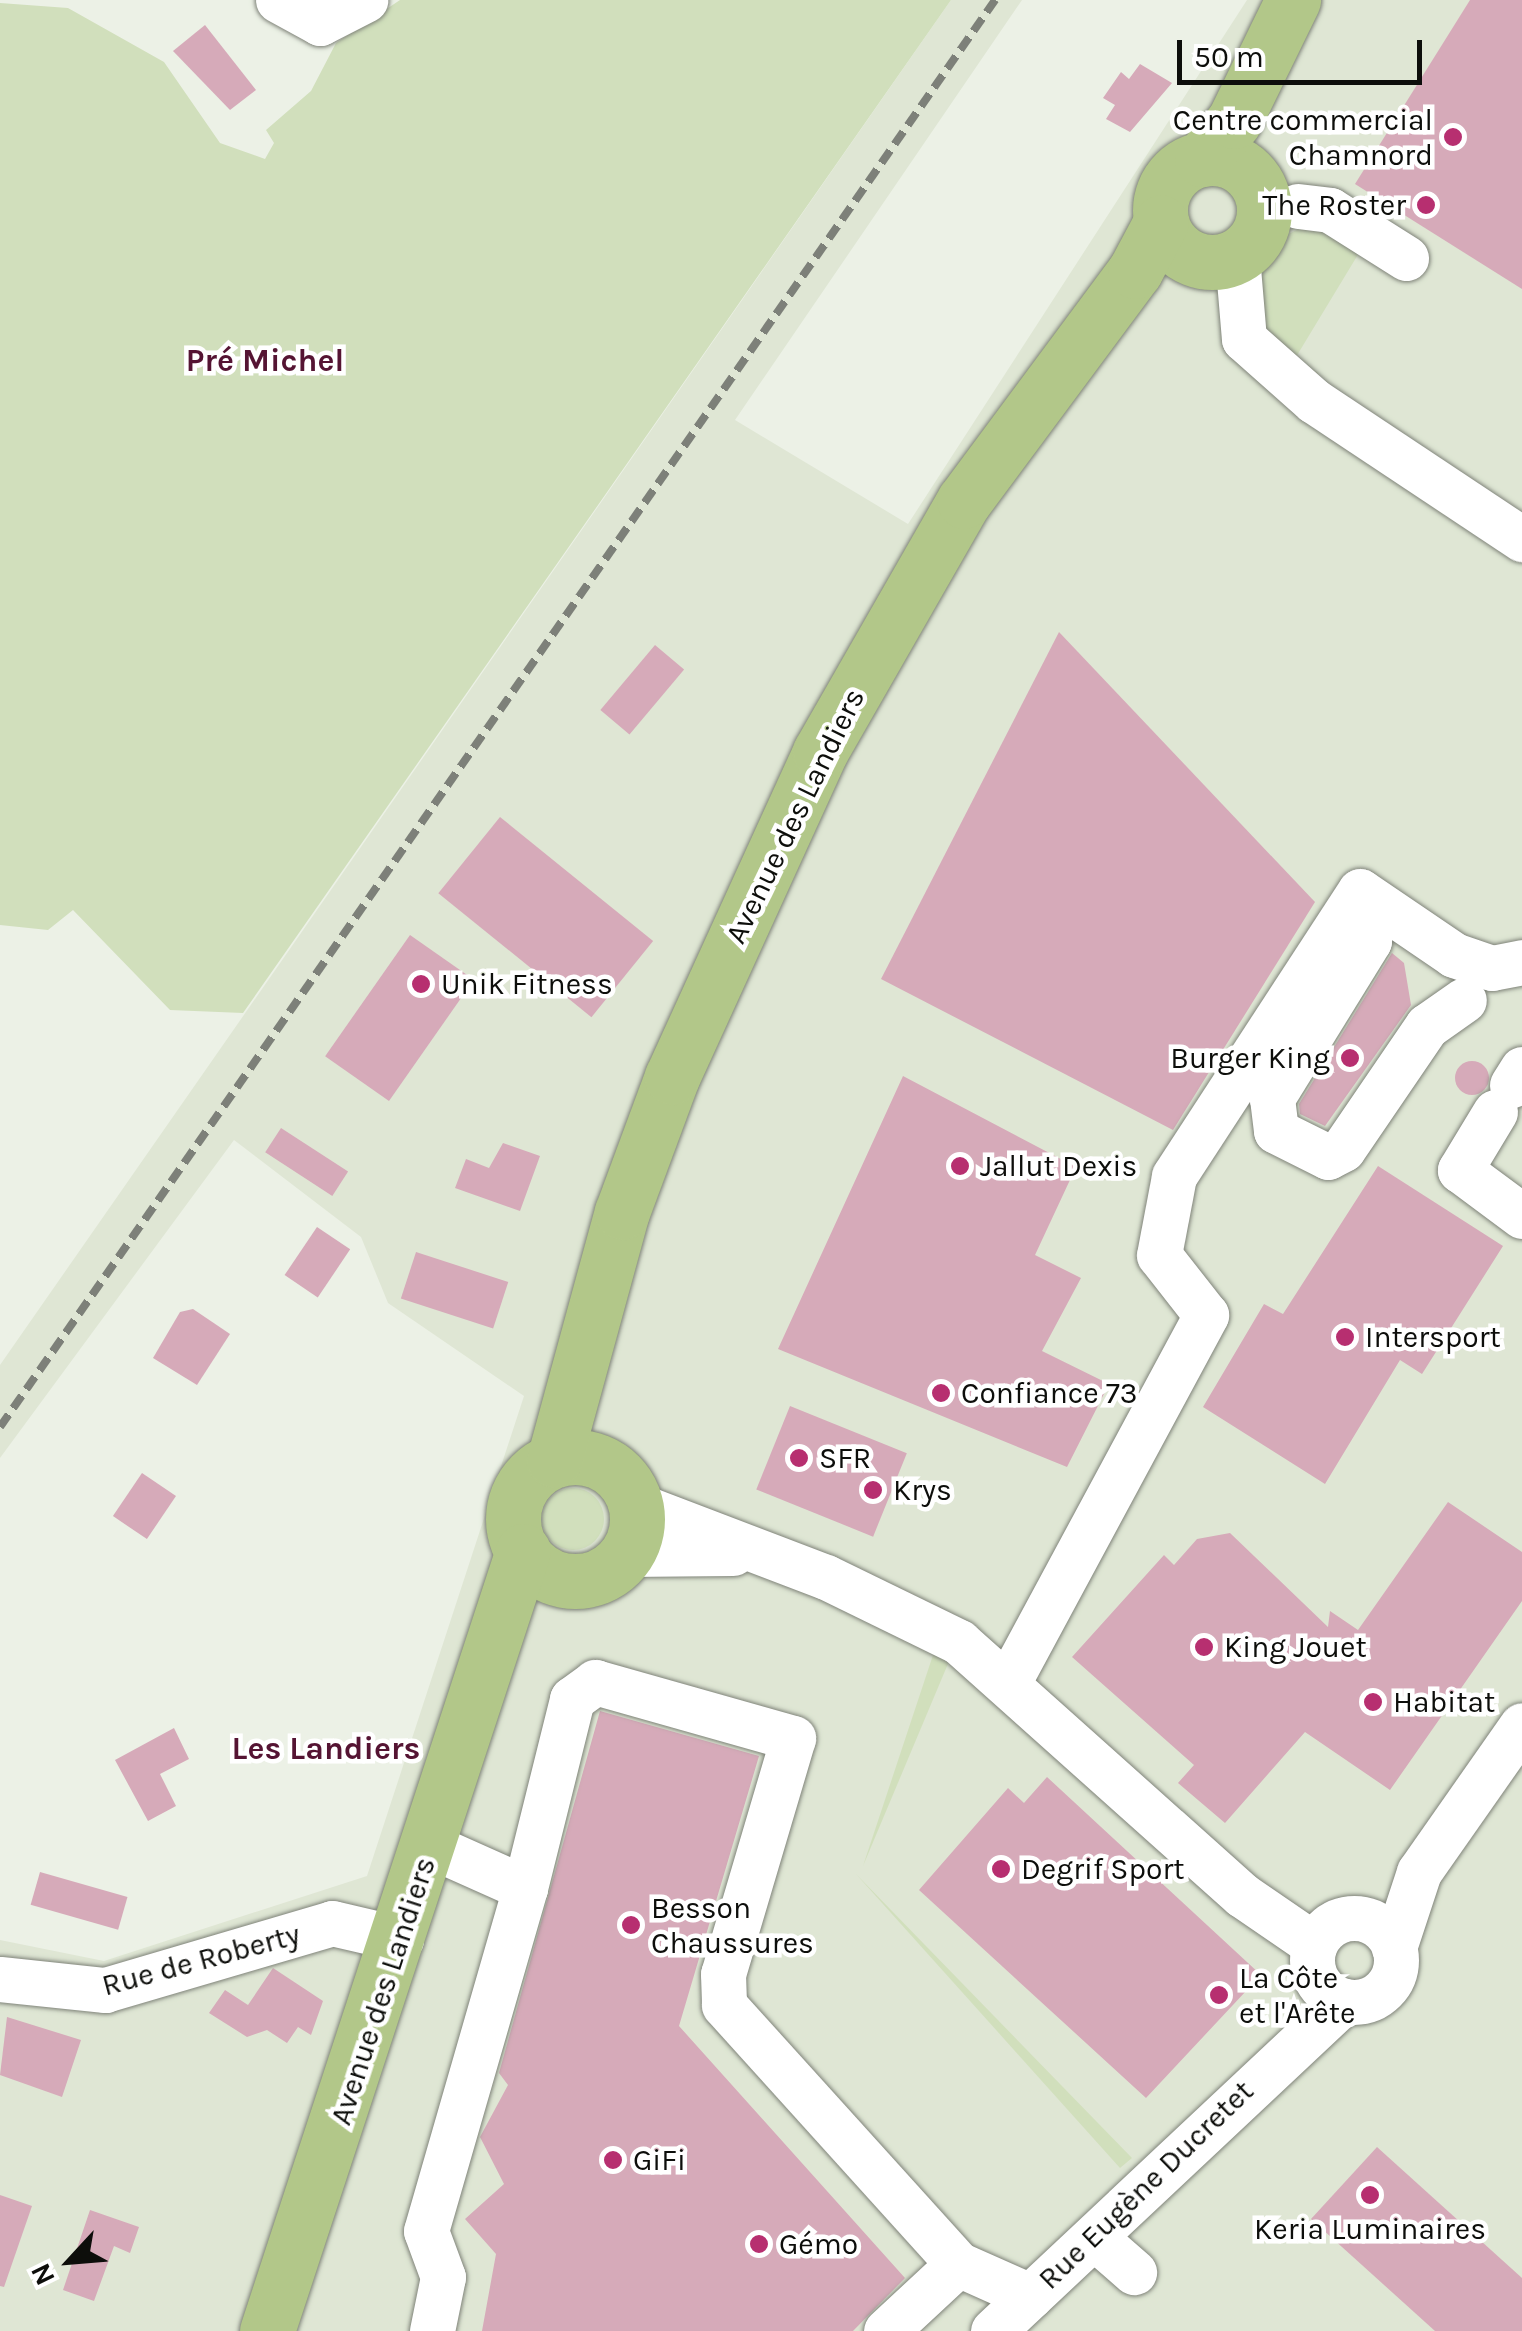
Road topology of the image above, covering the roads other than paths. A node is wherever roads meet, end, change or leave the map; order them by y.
1 (278, 0) edge
2 (365, 0) edge
3 (1282, 23) edge
4 (1202, 159) junction
5 (1278, 196) junction
6 (1161, 222) junction
7 (1406, 258) dead end
8 (1229, 259) junction
9 (1108, 304) junction
10 (1522, 539) edge
11 (1372, 900) junction
12 (1522, 962) edge
13 (1464, 1000) dead end
14 (1509, 1089) edge
15 (1522, 1216) edge
16 (583, 1377) junction
17 (554, 1460) junction
18 (623, 1527) junction
19 (523, 1551) junction
20 (488, 1673) junction
21 (1008, 1681) junction
22 (1522, 1725) edge
23 (431, 1846) junction
24 (1419, 1872) junction
25 (525, 1888) junction
26 (1356, 1918) junction
27 (400, 1940) junction
28 (1394, 1948) junction
29 (1324, 1974) junction
30 (0, 1979) edge
31 (1095, 2238) junction
32 (958, 2264) junction
33 (1134, 2272) dead end
34 (1030, 2296) junction
35 (274, 2324) edge
36 (432, 2331) edge
37 (886, 2331) edge
38 (993, 2331) edge

1 - 2 street
3 - 4 main road
3 - 5 main road
4 - 5 main road
4 - 6 main road
5 - 7 street
5 - 8 main road
6 - 8 main road
6 - 9 main road, Avenue des Landiers
8 - 9 main road
8 - 10 street
9 - 16 main road, Avenue des Landiers
11 - 12 street
11 - 13 street
11 - 21 street
14 - 15 street
16 - 17 main road, Avenue des Landiers
16 - 18 main road
17 - 18 main road
17 - 19 main road
18 - 19 main road
18 - 20 main road, Avenue des Landiers
18 - 21 street
19 - 20 main road, Avenue des Landiers
20 - 23 main road, Avenue des Landiers
21 - 29 street
22 - 24 street
23 - 25 street
23 - 27 main road, Avenue des Landiers
24 - 26 street
24 - 28 street
25 - 32 street
25 - 36 street
26 - 28 street
26 - 29 street
27 - 30 street, Rue de Roberty
27 - 35 main road, Avenue des Landiers
28 - 29 street
29 - 31 street, Rue Eugène Ducretet
31 - 33 street
31 - 34 street, Rue Eugène Ducretet
32 - 34 street
32 - 37 street
34 - 38 street, Rue Eugène Ducretet

